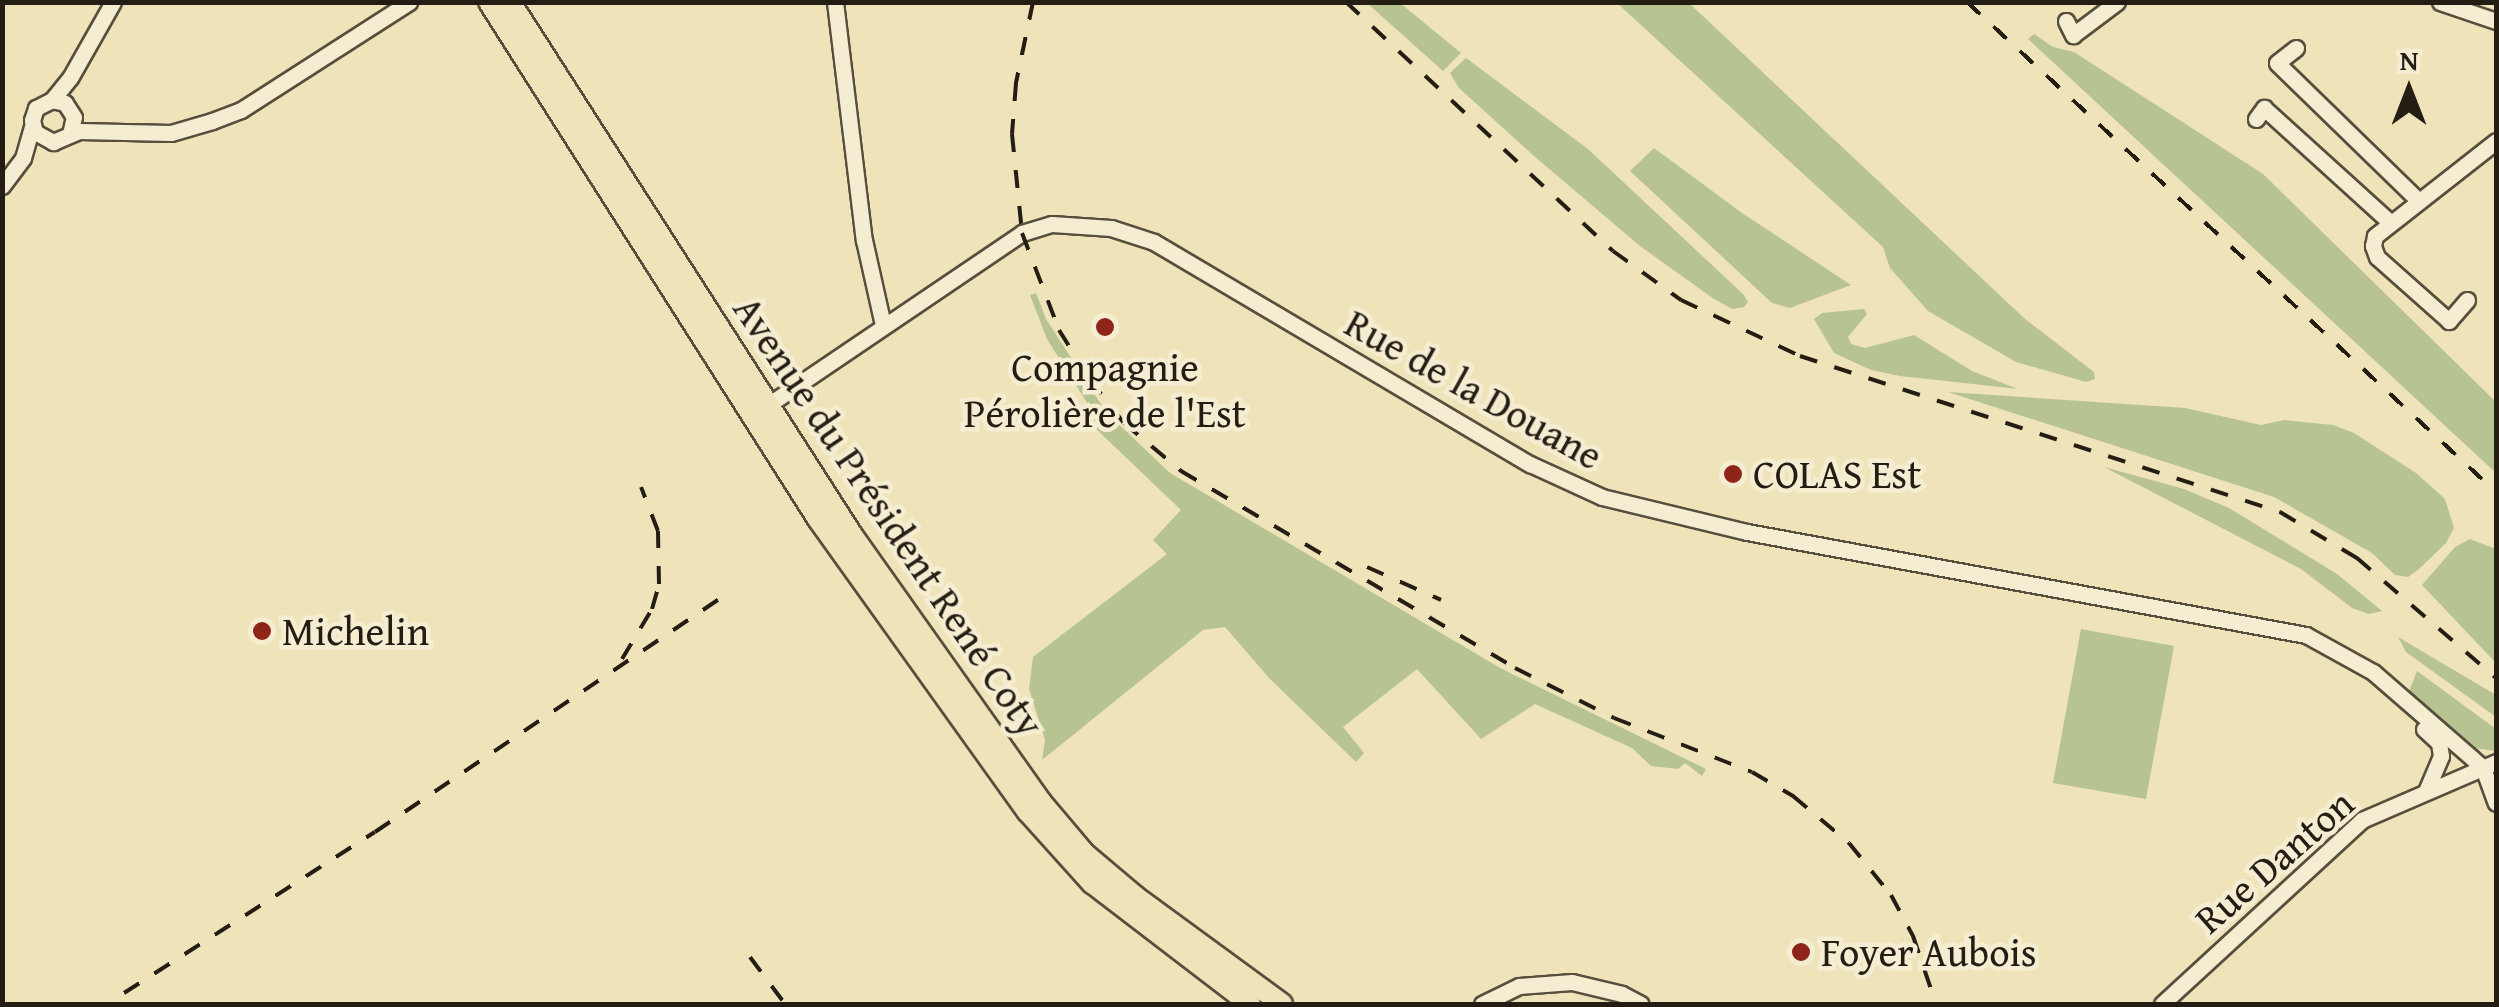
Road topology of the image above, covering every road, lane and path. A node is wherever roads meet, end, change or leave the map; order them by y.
1 (113, 2) edge
2 (409, 2) edge
3 (489, 2) edge
4 (510, 2) edge
5 (834, 2) edge
6 (2116, 2) edge
7 (2440, 2) edge
8 (2066, 22) dead end
9 (2496, 22) edge
10 (2296, 48) dead end
11 (70, 78) junction
12 (52, 100) junction
13 (72, 112) junction
14 (2256, 118) dead end
15 (32, 126) junction
16 (104, 129) junction
17 (70, 134) junction
18 (53, 142) junction
19 (2493, 150) edge
20 (23, 158) junction
21 (2, 186) edge
22 (2419, 200) junction
23 (2391, 223) junction
24 (2467, 300) dead end
25 (883, 326) junction
26 (760, 410) junction
27 (2384, 682) junction
28 (2490, 765) edge
29 (2424, 793) junction
30 (2496, 802) edge
31 (1250, 1004) edge
32 (1282, 1004) edge
33 (1482, 1004) edge
34 (1640, 1004) edge
35 (2162, 1004) edge

1 - 11 street
2 - 16 street
3 - 26 main road, Avenue du Président René Coty
4 - 26 main road, Avenue du Président René Coty
5 - 25 street
6 - 8 street
7 - 9 street
10 - 22 street
11 - 12 street
11 - 13 street
12 - 13 street
12 - 15 street
13 - 16 street
13 - 17 street
14 - 23 street
15 - 18 street
15 - 20 street
16 - 17 street
17 - 18 street
18 - 20 street
19 - 22 street
20 - 21 street
22 - 23 street
23 - 24 street
25 - 26 street, Rue de la Douane
25 - 27 street, Rue de la Douane
26 - 31 main road, Avenue du Président René Coty
26 - 32 main road, Avenue du Président René Coty
27 - 28 street, Rue de la Douane
27 - 29 street, Rue de la Douane
28 - 29 street, Rue Danton
28 - 30 street
29 - 35 street, Rue Danton
33 - 34 street

